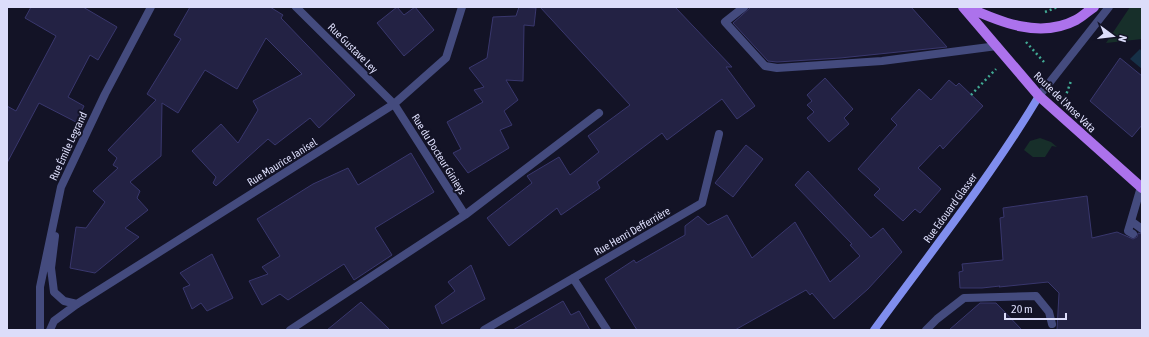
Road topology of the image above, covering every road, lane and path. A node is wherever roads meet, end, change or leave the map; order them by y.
1 (151, 7) edge
2 (296, 7) edge
3 (462, 7) edge
4 (744, 7) edge
5 (963, 7) edge
6 (967, 7) edge
7 (1094, 7) edge
8 (1109, 7) edge
9 (1024, 40) dead end
10 (998, 46) junction
11 (1044, 62) dead end
12 (992, 65) dead end
13 (996, 69) junction
14 (1001, 74) dead end
15 (1075, 76) dead end
16 (971, 95) dead end
17 (1039, 96) junction
18 (1066, 102) dead end
19 (394, 104) junction
20 (599, 114) dead end
21 (719, 134) dead end
22 (61, 187) junction
23 (1142, 188) edge
24 (465, 215) junction
25 (1131, 221) junction
26 (1142, 229) edge
27 (1133, 234) dead end
28 (573, 278) junction
29 (77, 304) junction
30 (1052, 324) dead end
31 (40, 330) edge
32 (50, 330) edge
33 (290, 330) edge
34 (484, 330) edge
35 (607, 330) edge
36 (874, 330) edge
37 (926, 330) edge

1 - 22 street, Rue Émile Legrand
2 - 19 street, Rue Gustave Ley
3 - 19 street, Rue Maurice Janisel
4 - 10 street
5 - 10 main road, Route de l'Anse Vata
6 - 7 main road
8 - 17 street
9 - 11 path
10 - 17 main road, Route de l'Anse Vata
12 - 13 path
13 - 14 path
13 - 16 path
15 - 18 path
17 - 23 main road, Route de l'Anse Vata
17 - 36 main road, Rue Edouard Glasser
19 - 24 street, Rue du Docteur Ginieys
19 - 29 street, Rue Maurice Janisel
20 - 24 street
21 - 28 street, Rue Henri Defferrière
22 - 29 street
22 - 31 street, Rue Émile Legrand
23 - 25 street
24 - 33 street
25 - 26 street
25 - 27 street
28 - 34 street, Rue Henri Defferrière
28 - 35 street
29 - 32 street, Rue Maurice Janisel
30 - 37 street

